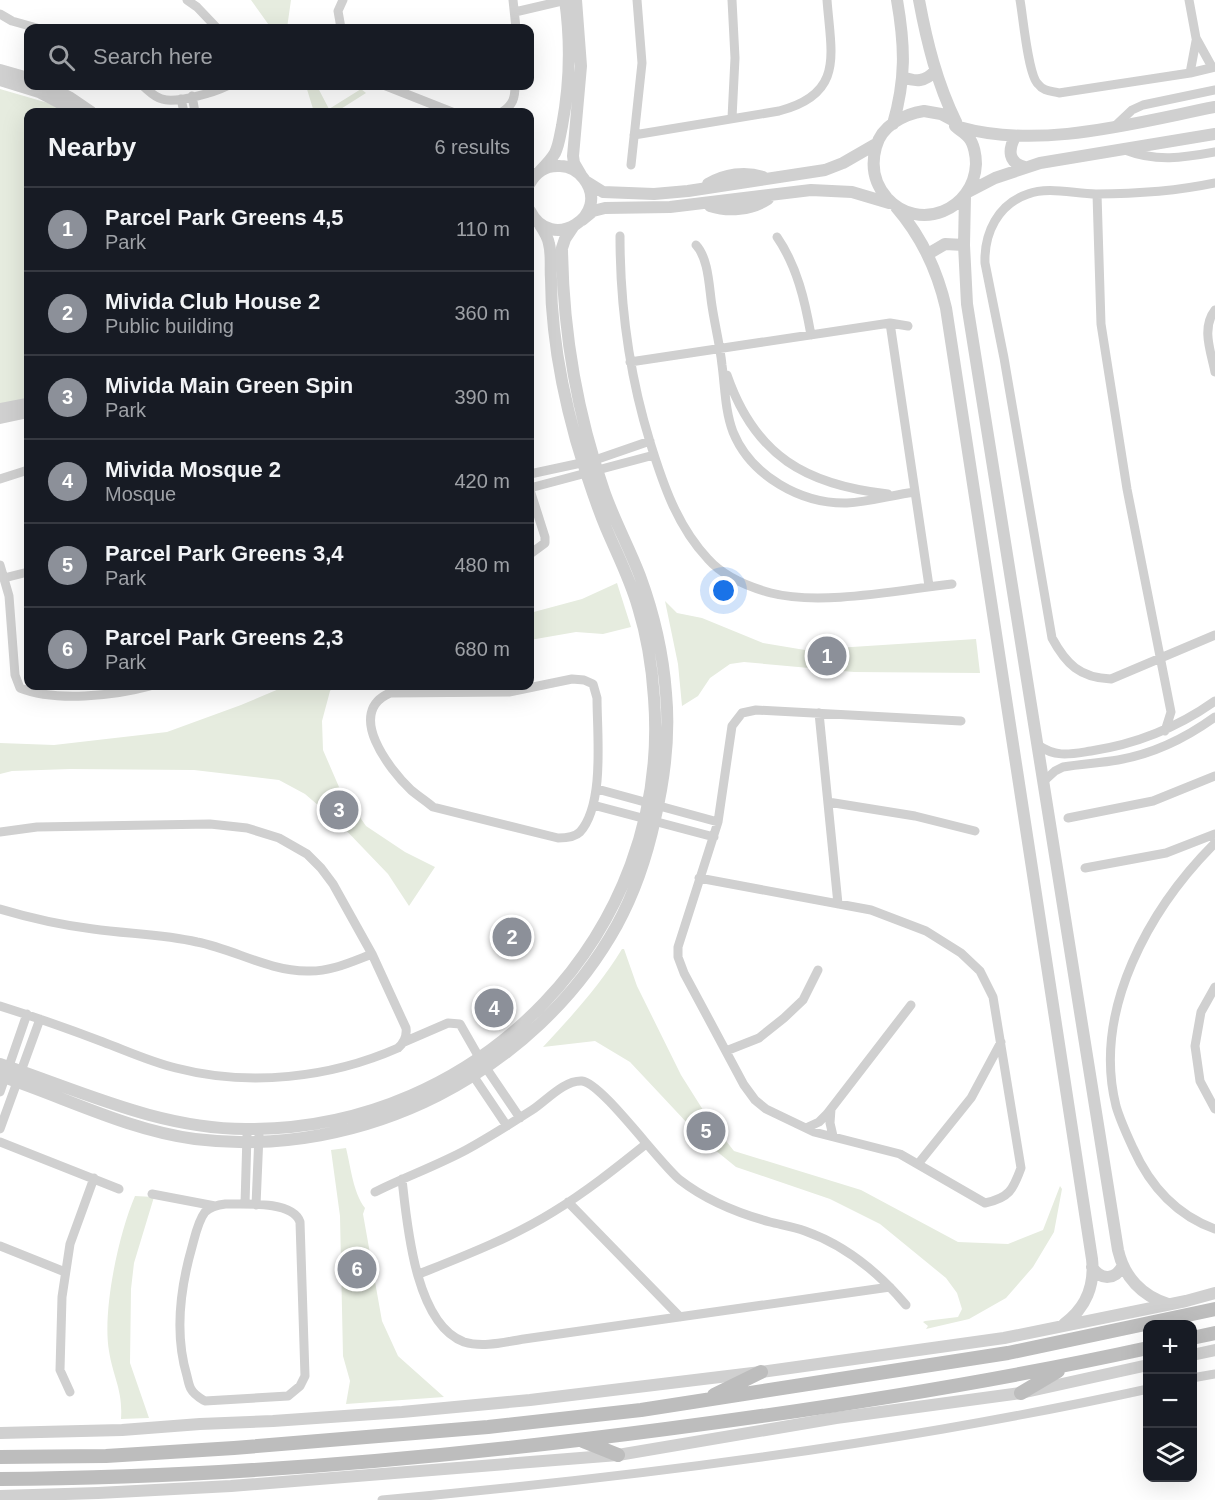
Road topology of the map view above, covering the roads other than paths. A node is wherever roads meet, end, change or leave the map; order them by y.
1 (187, 0) edge
2 (343, 0) edge
3 (513, 0) edge
4 (565, 0) edge
5 (576, 0) edge
6 (637, 0) edge
7 (743, 0) edge
8 (827, 0) edge
9 (897, 0) edge
10 (919, 0) edge
11 (1020, 0) edge
12 (1189, 0) edge
13 (732, 2) edge
14 (515, 12) junction
15 (0, 14) edge
16 (24, 24) edge
17 (213, 24) edge
18 (340, 24) edge
19 (516, 24) edge
20 (1196, 38) junction
21 (1214, 67) edge
22 (0, 70) edge
23 (935, 71) junction
24 (1190, 73) junction
25 (24, 77) edge
26 (903, 77) junction
27 (0, 80) edge
28 (24, 87) edge
29 (32, 90) edge
30 (55, 90) edge
31 (148, 90) edge
32 (213, 90) edge
33 (396, 90) edge
34 (515, 90) edge
35 (1215, 90) edge
36 (192, 96) junction
37 (181, 99) junction
38 (1215, 107) edge
39 (69, 108) edge
40 (85, 108) edge
41 (183, 108) edge
42 (194, 108) edge
43 (442, 108) edge
44 (509, 108) edge
45 (732, 118) junction
46 (893, 124) junction
47 (956, 124) junction
48 (1114, 127) junction
49 (1215, 134) edge
50 (634, 135) junction
51 (1015, 137) junction
52 (876, 144) junction
53 (1125, 150) junction
54 (1215, 152) edge
55 (631, 165) dead end
56 (1025, 167) junction
57 (534, 176) edge
58 (534, 176) edge
59 (584, 179) junction
60 (770, 179) junction
61 (757, 181) junction
62 (1215, 183) edge
63 (707, 188) junction
64 (966, 194) junction
65 (1097, 194) junction
66 (774, 195) junction
67 (760, 196) junction
68 (709, 203) junction
69 (894, 205) junction
70 (534, 217) edge
71 (534, 218) edge
72 (577, 224) junction
73 (620, 236) dead end
74 (777, 237) dead end
75 (696, 245) dead end
76 (964, 245) junction
77 (928, 254) junction
78 (1215, 310) edge
79 (890, 323) junction
80 (908, 326) dead end
81 (811, 335) junction
82 (720, 350) junction
83 (630, 362) junction
84 (722, 362) junction
85 (1215, 372) edge
86 (24, 405) edge
87 (0, 409) edge
88 (24, 413) edge
89 (0, 418) edge
90 (650, 441) junction
91 (654, 454) junction
92 (590, 467) junction
93 (24, 471) edge
94 (534, 474) edge
95 (0, 479) edge
96 (534, 488) edge
97 (915, 492) junction
98 (893, 495) junction
99 (534, 502) edge
100 (534, 552) edge
101 (0, 565) edge
102 (24, 574) edge
103 (4, 578) junction
104 (952, 584) dead end
105 (929, 586) junction
106 (1215, 635) edge
107 (1160, 660) junction
108 (534, 687) edge
109 (24, 690) edge
110 (25, 690) edge
111 (133, 690) edge
112 (519, 690) edge
113 (1215, 701) edge
114 (819, 713) junction
115 (1215, 717) edge
116 (961, 721) dead end
117 (1165, 731) junction
118 (1038, 745) junction
119 (1083, 752) junction
120 (1085, 764) junction
121 (1215, 776) edge
122 (1044, 782) junction
123 (597, 789) junction
124 (828, 802) junction
125 (593, 805) junction
126 (654, 805) junction
127 (1068, 818) dead end
128 (650, 820) junction
129 (718, 822) junction
130 (975, 831) dead end
131 (0, 832) edge
132 (1215, 834) edge
133 (714, 837) junction
134 (1215, 843) edge
135 (1085, 868) dead end
136 (699, 878) junction
137 (838, 904) junction
138 (0, 909) edge
139 (372, 954) junction
140 (818, 970) dead end
141 (1215, 987) edge
142 (911, 1005) dead end
143 (0, 1006) edge
144 (27, 1014) junction
145 (40, 1019) junction
146 (404, 1042) junction
147 (1001, 1042) junction
148 (726, 1051) junction
149 (483, 1063) junction
150 (3, 1071) edge
151 (470, 1071) junction
152 (19, 1077) junction
153 (0, 1092) edge
154 (831, 1109) junction
155 (1215, 1109) edge
156 (520, 1118) junction
157 (507, 1126) junction
158 (806, 1128) junction
159 (0, 1129) edge
160 (253, 1135) junction
161 (833, 1136) junction
162 (0, 1142) edge
163 (646, 1144) junction
164 (918, 1164) junction
165 (94, 1178) junction
166 (402, 1179) junction
167 (119, 1189) dead end
168 (375, 1192) dead end
169 (152, 1194) dead end
170 (568, 1202) junction
171 (245, 1204) junction
172 (256, 1205) junction
173 (215, 1206) junction
174 (1215, 1229) edge
175 (0, 1246) edge
176 (1122, 1265) junction
177 (1092, 1267) junction
178 (65, 1272) junction
179 (419, 1274) junction
180 (890, 1287) junction
181 (1215, 1293) edge
182 (1169, 1304) junction
183 (906, 1305) dead end
184 (1215, 1310) edge
185 (680, 1317) junction
186 (1060, 1326) junction
187 (1215, 1333) edge
188 (1197, 1337) edge
189 (1143, 1349) edge
190 (1215, 1350) edge
191 (1197, 1354) edge
192 (1068, 1365) junction
193 (1143, 1366) edge
194 (761, 1372) junction
195 (1215, 1374) edge
196 (1197, 1377) edge
197 (1143, 1390) edge
198 (70, 1392) dead end
199 (1022, 1393) junction
200 (703, 1401) junction
201 (0, 1433) edge
202 (581, 1440) junction
203 (224, 1448) junction
204 (192, 1451) junction
205 (618, 1455) junction
206 (0, 1457) edge
207 (225, 1472) junction
208 (194, 1474) junction
209 (0, 1479) edge
210 (0, 1496) edge
211 (132, 1496) edge
212 (101, 1497) edge
213 (382, 1500) edge

1 - 17 street
2 - 18 street
3 - 14 street
4 - 14 street
4 - 58 street
5 - 59 street
6 - 50 street
7 - 13 street
8 - 45 street
9 - 26 street
10 - 23 street
11 - 24 street
12 - 20 street
13 - 45 street
14 - 19 street
15 - 16 street
20 - 21 street
20 - 24 street
21 - 24 street
22 - 25 street
23 - 26 street
23 - 47 street
26 - 46 street
27 - 28 street
29 - 39 street
30 - 40 street
31 - 37 street
32 - 36 street
33 - 43 street
34 - 44 street
35 - 48 street
36 - 37 street
36 - 42 street
37 - 41 street
38 - 48 street
45 - 50 street
46 - 47 street
46 - 52 street
47 - 51 street
47 - 64 street
48 - 51 street
49 - 53 street
50 - 55 street
51 - 56 street
52 - 60 street
52 - 69 street
53 - 54 street
53 - 56 street
56 - 64 street
57 - 59 street
59 - 63 street
59 - 72 street
60 - 61 street
60 - 63 street
61 - 63 street
61 - 67 street
62 - 65 street
63 - 68 street
64 - 69 street
64 - 76 street
65 - 107 street
65 - 107 street
66 - 67 street
66 - 68 street
66 - 69 street
67 - 68 street
68 - 72 street
69 - 77 street
70 - 72 street
71 - 92 street
72 - 92 street
73 - 83 street
74 - 81 street
75 - 82 street
76 - 77 street
76 - 118 street
77 - 177 street
78 - 85 street
79 - 80 street
79 - 81 street
79 - 97 street
81 - 82 street
82 - 83 street
82 - 84 street
83 - 90 street
84 - 98 street
84 - 98 street
86 - 87 street
88 - 89 street
90 - 91 street
90 - 92 street
91 - 92 street
91 - 105 street
92 - 94 street
92 - 96 street
92 - 126 street
93 - 95 street
97 - 98 street
97 - 105 street
99 - 100 street
101 - 103 street
102 - 103 street
103 - 109 street
104 - 105 street
106 - 107 street
107 - 117 street
108 - 123 street
110 - 111 street
112 - 125 street
113 - 117 street
114 - 116 street
114 - 124 street
114 - 129 street
115 - 120 street
117 - 119 street
118 - 119 street
118 - 122 street
119 - 120 street
120 - 122 street
121 - 127 street
122 - 176 street
123 - 125 street
123 - 126 street
124 - 130 street
124 - 137 street
125 - 128 street
126 - 128 street
126 - 129 street
128 - 133 street
128 - 149 street
129 - 133 street
131 - 139 street
132 - 135 street
133 - 136 street
134 - 174 street
136 - 137 street
136 - 148 street
137 - 147 street
138 - 139 street
139 - 146 street
140 - 148 street
141 - 155 street
142 - 154 street
143 - 144 street
144 - 145 street
144 - 150 street
145 - 146 street
145 - 152 street
146 - 149 street
147 - 164 street
147 - 164 street
148 - 158 street
149 - 151 street
149 - 156 street
150 - 152 street
150 - 153 street
151 - 157 street
151 - 160 street
152 - 159 street
152 - 160 street
154 - 158 street
154 - 161 street
156 - 157 street
156 - 163 street
157 - 166 street
158 - 161 street
160 - 171 street
160 - 172 street
161 - 164 street
162 - 165 street
163 - 170 street
163 - 180 street
165 - 167 street
165 - 178 street
166 - 168 street
166 - 179 street
169 - 173 street
170 - 179 street
170 - 185 street
171 - 172 street
171 - 173 street
172 - 173 street
175 - 178 street
176 - 177 street
176 - 182 street
177 - 186 street
178 - 198 street
179 - 185 street
180 - 183 street
180 - 185 street
181 - 182 street
182 - 186 street
184 - 200 main road
186 - 194 street
187 - 188 main road
189 - 192 main road
190 - 191 street
192 - 199 main road
192 - 202 main road
193 - 199 street
194 - 200 main road
194 - 201 street
195 - 196 street
197 - 213 street
199 - 205 street
200 - 203 main road
202 - 205 main road
202 - 207 main road
203 - 204 main road
203 - 207 main road
204 - 206 main road
204 - 208 main road
205 - 211 street
207 - 208 main road
208 - 209 main road
210 - 212 street
211 - 212 street

